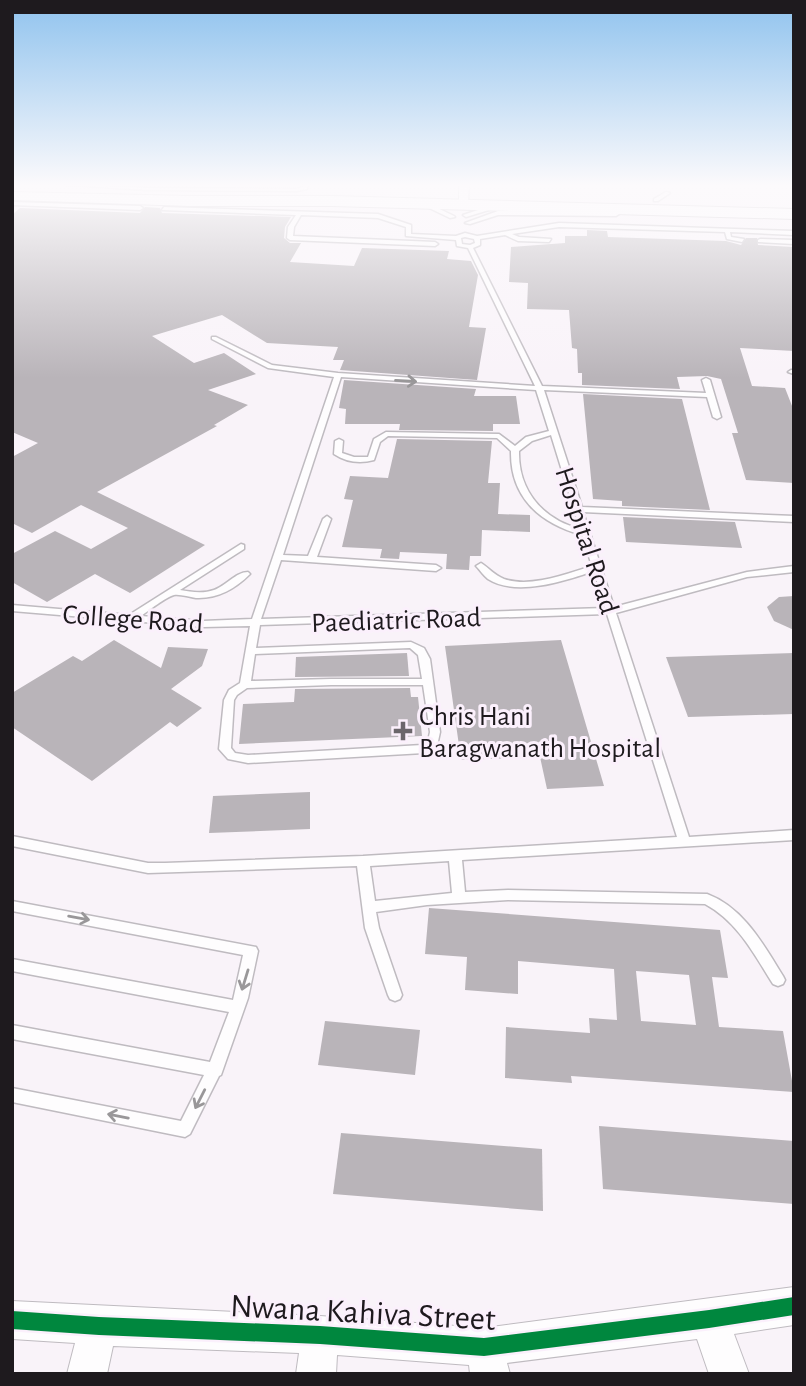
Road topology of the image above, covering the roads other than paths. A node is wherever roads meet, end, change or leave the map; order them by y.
1 (471, 249) edge
2 (214, 338) dead end
3 (338, 375) junction
4 (706, 380) dead end
5 (539, 387) junction
6 (710, 395) junction
7 (717, 417) dead end
8 (553, 432) junction
9 (339, 441) dead end
10 (515, 450) junction
11 (578, 509) junction
12 (327, 519) dead end
13 (794, 519) edge
14 (586, 533) junction
15 (241, 547) dead end
16 (277, 556) junction
17 (312, 559) junction
18 (481, 566) dead end
19 (597, 567) junction
20 (436, 568) dead end
21 (794, 569) edge
22 (245, 574) dead end
23 (171, 592) junction
24 (12, 608) edge
25 (611, 611) junction
26 (129, 619) junction
27 (255, 624) junction
28 (251, 651) junction
29 (428, 682) junction
30 (246, 685) junction
31 (794, 835) edge
32 (12, 841) edge
33 (685, 842) junction
34 (455, 855) junction
35 (363, 861) junction
36 (459, 899) junction
37 (12, 906) edge
38 (369, 907) junction
39 (12, 965) edge
40 (778, 980) dead end
41 (395, 995) dead end
42 (236, 1007) junction
43 (12, 1032) edge
44 (216, 1070) junction
45 (12, 1095) edge
46 (794, 1306) edge
47 (709, 1319) junction
48 (12, 1320) edge
49 (99, 1326) junction
50 (320, 1335) junction
51 (487, 1361) edge
52 (88, 1374) edge
53 (316, 1374) edge
54 (729, 1374) edge

1 - 5 lane, Hospital Road
2 - 3 lane
3 -> 5 lane
3 - 16 lane
4 - 6 lane
5 - 6 lane
5 - 8 lane, Hospital Road
6 - 7 lane
8 - 10 lane
8 - 11 lane, Hospital Road
9 - 10 lane
10 - 14 lane
11 - 13 lane
11 - 14 lane, Hospital Road
12 - 17 lane
14 - 19 lane, Hospital Road
15 - 23 lane
16 - 17 lane
16 - 27 lane
17 - 20 lane
18 - 19 lane
19 - 25 lane, Hospital Road
21 - 25 lane, Paediatric Road
22 - 23 lane
23 - 26 lane
24 - 26 lane, College Road
25 - 27 lane, Paediatric Road
25 - 33 lane, Hospital Road
26 - 27 lane, College Road
27 - 28 lane
28 - 29 lane
28 - 30 lane
29 - 30 lane
29 - 30 lane
31 - 33 lane
32 - 35 lane
33 - 34 lane
34 - 35 lane
34 - 36 lane
35 - 38 lane
36 - 38 lane
36 - 40 lane
37 -> 42 lane
38 - 41 lane
39 - 42 lane
42 - 44 lane
43 - 44 lane
44 -> 45 lane
46 - 47 street, Nwana Kahiva Street
47 - 51 street, Nwana Kahiva Street
47 - 54 street
48 - 49 street, Nwana Kahiva Street
49 - 50 street, Nwana Kahiva Street
49 - 52 street
50 - 51 street, Nwana Kahiva Street
50 - 53 street

